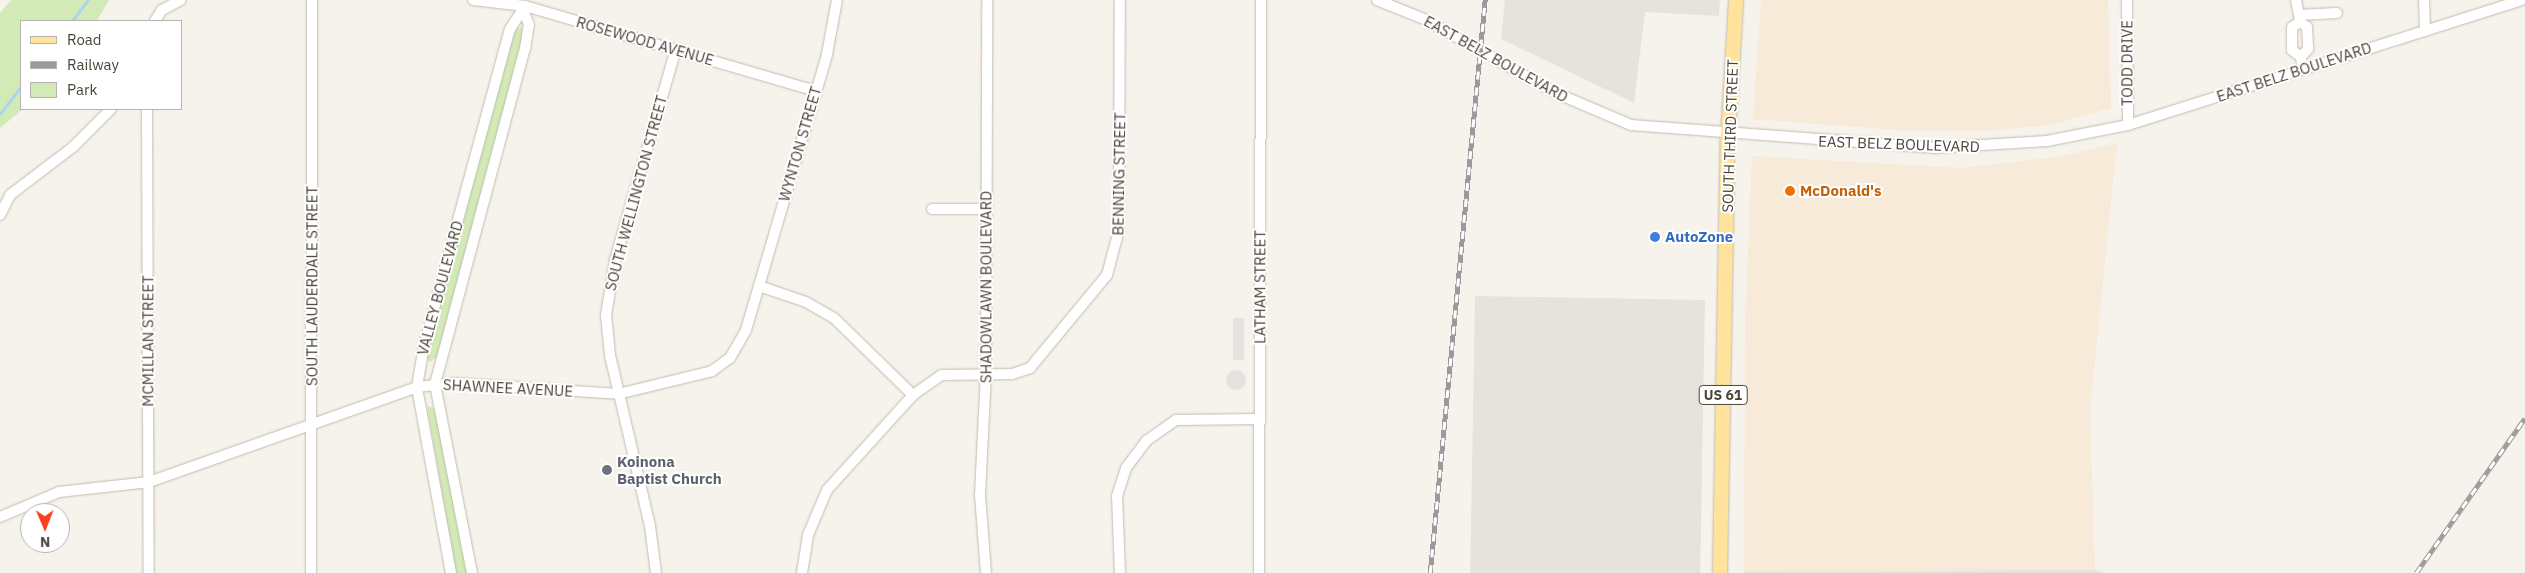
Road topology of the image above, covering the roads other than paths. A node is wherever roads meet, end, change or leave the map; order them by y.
1 (181, 0) edge
2 (312, 0) edge
3 (473, 0) edge
4 (837, 0) edge
5 (987, 0) edge
6 (1120, 0) edge
7 (1261, 0) edge
8 (1377, 0) edge
9 (1736, 0) edge
10 (2127, 0) edge
11 (2296, 0) edge
12 (2424, 0) edge
13 (2521, 0) edge
14 (524, 9) junction
15 (2337, 13) dead end
16 (2299, 18) junction
17 (156, 20) edge
18 (2425, 31) junction
19 (676, 49) junction
20 (2301, 56) junction
21 (2303, 69) junction
22 (816, 91) junction
23 (110, 110) edge
24 (146, 110) edge
25 (2128, 125) junction
26 (1728, 136) junction
27 (932, 209) dead end
28 (987, 209) junction
29 (0, 215) edge
30 (759, 286) junction
31 (986, 374) junction
32 (435, 384) junction
33 (417, 386) junction
34 (618, 394) junction
35 (913, 395) junction
36 (1260, 420) junction
37 (312, 423) junction
38 (149, 482) junction
39 (0, 517) edge
40 (149, 573) edge
41 (311, 573) edge
42 (451, 573) edge
43 (472, 573) edge
44 (656, 573) edge
45 (802, 573) edge
46 (986, 573) edge
47 (1120, 573) edge
48 (1259, 573) edge
49 (1720, 573) edge

1 - 17 street
2 - 37 street, SOUTH LAUDERDALE STREET
3 - 14 street, ROSEWOOD AVENUE
4 - 22 street, WYNTON STREET
5 - 28 street, SHADOWLAWN BOULEVARD
6 - 31 street, BENNING STREET
7 - 36 street, LATHAM STREET
8 - 26 street, EAST BELZ BOULEVARD
9 - 26 main road, SOUTH THIRD STREET / US 61
10 - 25 street, TODD DRIVE
11 - 16 street
12 - 18 street
13 - 18 street, EAST BELZ BOULEVARD
14 - 19 street, ROSEWOOD AVENUE
14 - 32 street, VALLEY BOULEVARD
14 - 33 street, VALLEY BOULEVARD
15 - 16 street
16 - 20 street
16 - 20 street
18 - 21 street, EAST BELZ BOULEVARD
19 - 22 street, ROSEWOOD AVENUE
19 - 34 street, SOUTH WELLINGTON STREET
20 - 21 street
21 - 25 street, EAST BELZ BOULEVARD
22 - 30 street, WYNTON STREET
23 - 29 street
24 - 38 street, MCMILLAN STREET
25 - 26 street, EAST BELZ BOULEVARD
26 - 49 main road, SOUTH THIRD STREET / US 61
27 - 28 street
28 - 31 street, SHADOWLAWN BOULEVARD
30 - 34 street, SHAWNEE AVENUE
30 - 35 street
31 - 35 street, BENNING STREET
31 - 46 street, SHADOWLAWN BOULEVARD
32 - 33 street, SHAWNEE AVENUE
32 - 34 street, SHAWNEE AVENUE
32 - 43 street, VALLEY BOULEVARD
33 - 37 street, SHAWNEE AVENUE
33 - 42 street, VALLEY BOULEVARD
34 - 44 street, SOUTH WELLINGTON STREET
35 - 45 street, BENNING STREET
36 - 47 street
36 - 48 street, LATHAM STREET
37 - 38 street, SHAWNEE AVENUE
37 - 41 street, SOUTH LAUDERDALE STREET
38 - 39 street, SHAWNEE AVENUE
38 - 40 street, MCMILLAN STREET

